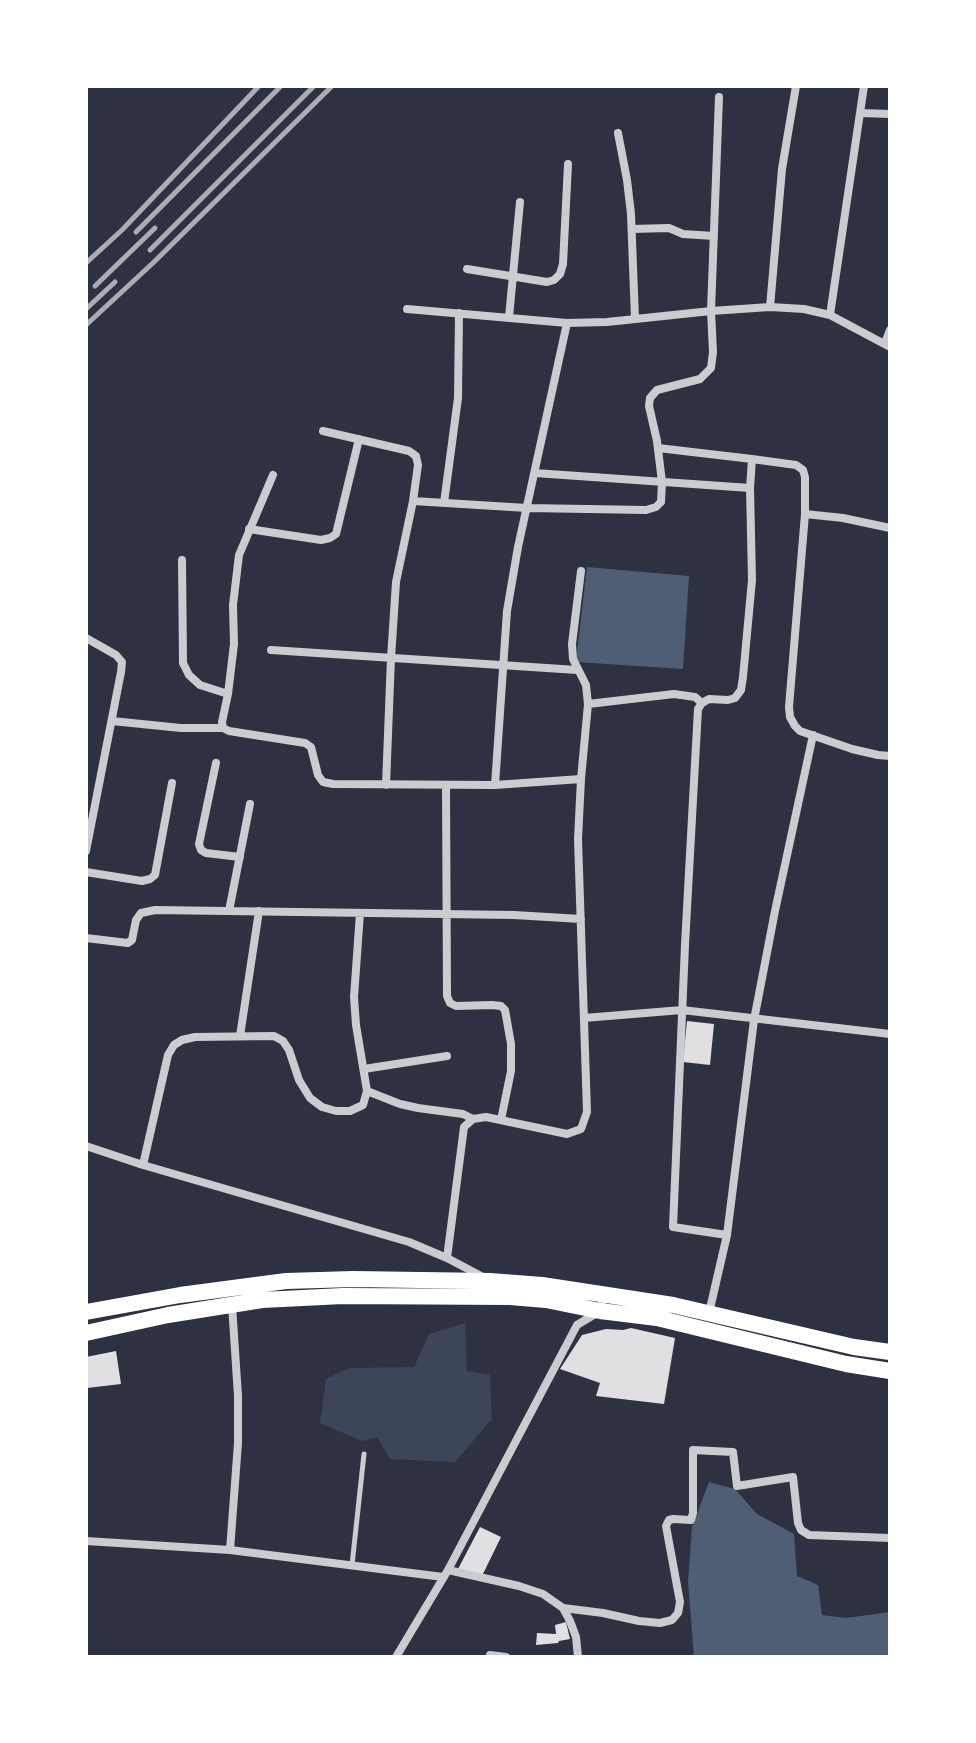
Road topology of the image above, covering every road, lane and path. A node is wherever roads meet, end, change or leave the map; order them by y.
1 (796, 86) edge
2 (864, 86) edge
3 (719, 97) dead end
4 (860, 113) junction
5 (890, 114) edge
6 (618, 133) dead end
7 (568, 164) dead end
8 (520, 202) dead end
9 (632, 229) junction
10 (714, 236) junction
11 (467, 269) dead end
12 (513, 277) junction
13 (770, 307) junction
14 (407, 309) dead end
15 (711, 311) junction
16 (459, 313) junction
17 (830, 315) junction
18 (509, 317) junction
19 (635, 319) junction
20 (567, 323) junction
21 (890, 330) edge
22 (888, 345) edge
23 (323, 431) dead end
24 (359, 439) junction
25 (658, 448) junction
26 (752, 459) junction
27 (535, 473) junction
28 (273, 475) dead end
29 (662, 482) junction
30 (750, 488) junction
31 (413, 501) junction
32 (444, 503) junction
33 (527, 508) junction
34 (805, 514) junction
35 (890, 528) edge
36 (249, 529) junction
37 (182, 560) dead end
38 (581, 571) dead end
39 (86, 638) edge
40 (271, 650) dead end
41 (391, 658) junction
42 (502, 665) junction
43 (577, 670) junction
44 (228, 694) junction
45 (702, 703) junction
46 (588, 704) junction
47 (112, 721) junction
48 (223, 728) junction
49 (813, 735) junction
50 (890, 756) edge
51 (216, 763) dead end
52 (581, 779) junction
53 (172, 783) dead end
54 (386, 785) junction
55 (495, 785) junction
56 (446, 786) junction
57 (250, 804) dead end
58 (86, 851) edge
59 (240, 857) junction
60 (86, 872) edge
61 (229, 911) junction
62 (259, 911) junction
63 (360, 913) junction
64 (447, 916) junction
65 (581, 919) junction
66 (86, 938) edge
67 (682, 1010) junction
68 (584, 1018) junction
69 (754, 1020) junction
70 (890, 1034) edge
71 (240, 1036) junction
72 (447, 1056) dead end
73 (364, 1069) junction
74 (367, 1091) junction
75 (473, 1119) junction
76 (501, 1120) junction
77 (86, 1146) edge
78 (143, 1165) junction
79 (727, 1235) junction
80 (447, 1258) junction
81 (490, 1281) junction
82 (604, 1294) junction
83 (510, 1297) junction
84 (571, 1297) junction
85 (232, 1305) junction
86 (600, 1311) junction
87 (86, 1312) edge
88 (709, 1313) junction
89 (577, 1325) junction
90 (86, 1333) edge
91 (890, 1352) edge
92 (890, 1371) edge
93 (364, 1454) dead end
94 (890, 1538) edge
95 (86, 1541) edge
96 (230, 1550) junction
97 (352, 1565) junction
98 (445, 1574) junction
99 (563, 1608) junction
100 (490, 1655) dead end
101 (396, 1657) edge
102 (506, 1657) edge
103 (578, 1657) edge

1 - 13 street
2 - 4 street
3 - 10 street
4 - 5 street
4 - 17 street
6 - 9 street
7 - 12 street
8 - 12 street
9 - 10 street
9 - 19 street
10 - 15 street
11 - 12 street
12 - 18 street
13 - 15 street
13 - 17 street
14 - 16 street
15 - 19 street
15 - 25 street
16 - 18 street
16 - 32 street
17 - 22 street
18 - 20 street
19 - 20 street
20 - 27 street
21 - 22 street
23 - 24 street
24 - 31 street
24 - 36 street
25 - 26 street
25 - 29 street
26 - 30 street
26 - 34 street
27 - 29 street
27 - 33 street
28 - 36 street
29 - 30 street
29 - 33 street
30 - 45 street
31 - 32 street
31 - 41 street
32 - 33 street
33 - 42 street
34 - 35 street
34 - 49 street
36 - 44 street
37 - 44 street
38 - 43 street
39 - 47 street
40 - 41 street
41 - 42 street
41 - 54 street
42 - 43 street
42 - 55 street
43 - 46 street
44 - 48 street
45 - 46 street
45 - 67 street
46 - 52 street
47 - 48 street
47 - 58 street
48 - 54 street
49 - 50 street
49 - 69 street
51 - 59 street
52 - 55 street
52 - 65 street
53 - 60 street
54 - 56 street
55 - 56 street
56 - 64 street
57 - 59 street
59 - 61 street
61 - 62 street
61 - 66 street
62 - 63 street
62 - 71 street
63 - 64 street
63 - 73 street
64 - 65 street
64 - 76 street
65 - 68 street
67 - 68 street
67 - 69 street
67 - 79 street
68 - 76 street
69 - 70 street
69 - 79 street
71 - 74 street
71 - 78 street
72 - 73 street
73 - 74 street
74 - 75 street
75 - 76 street
75 - 80 street
77 - 78 street
78 - 80 street
79 - 88 street
80 - 81 street
81 - 83 street
81 - 84 highway
81 - 87 highway
82 - 84 highway
82 - 86 street
82 - 88 highway
83 - 84 highway
83 - 85 highway
84 - 86 highway
84 - 89 street
85 - 90 highway
85 - 96 street
86 - 89 street
86 - 92 highway
88 - 91 highway
89 - 98 street
93 - 97 lane
94 - 99 street
95 - 96 street
96 - 97 street
97 - 98 street
98 - 99 street
98 - 101 street
99 - 103 street
100 - 102 street

